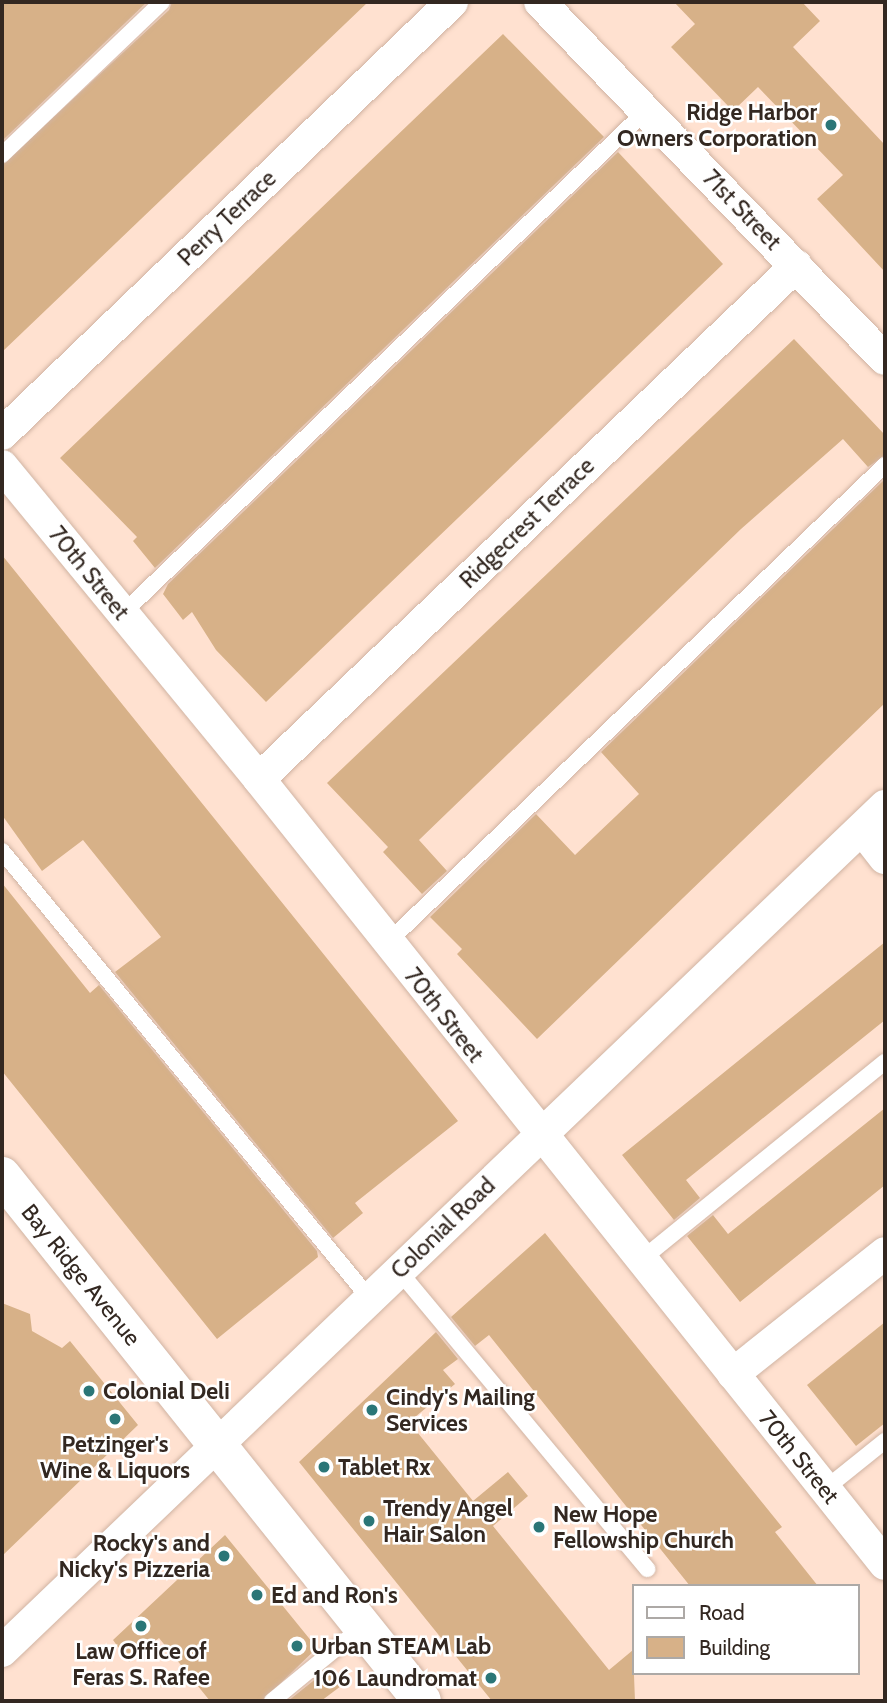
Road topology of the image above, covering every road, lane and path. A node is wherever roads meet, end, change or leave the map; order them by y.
1 (163, 2) edge
2 (452, 2) edge
3 (540, 2) edge
4 (646, 111) junction
5 (2, 155) edge
6 (796, 266) junction
7 (885, 359) edge
8 (2, 434) edge
9 (885, 465) edge
10 (2, 466) edge
11 (123, 613) junction
12 (259, 779) junction
13 (885, 806) edge
14 (862, 829) junction
15 (2, 851) edge
16 (885, 858) edge
17 (387, 943) junction
18 (885, 1062) edge
19 (540, 1136) junction
20 (2, 1176) edge
21 (885, 1253) edge
22 (641, 1260) junction
23 (399, 1271) junction
24 (370, 1299) junction
25 (733, 1374) junction
26 (885, 1441) edge
27 (217, 1444) junction
28 (825, 1489) junction
29 (885, 1564) edge
30 (647, 1569) dead end
31 (363, 1627) junction
32 (2, 1651) edge
33 (272, 1701) edge
34 (422, 1701) edge

1 - 5 lane
2 - 8 street, Perry Terrace
3 - 4 street, 71st Street
4 - 6 street, 71st Street
4 - 11 lane
6 - 7 street, 71st Street
6 - 12 street, Ridgecrest Terrace
9 - 17 lane
10 - 11 street, 70th Street
11 - 12 street, 70th Street
12 - 17 street, 70th Street
13 - 14 street, Colonial Road
14 - 16 street
14 - 19 street, Colonial Road
15 - 24 lane
17 - 19 street, 70th Street
18 - 22 lane
19 - 22 street, 70th Street
19 - 23 street, Colonial Road
20 - 27 street, Bay Ridge Avenue
21 - 25 street
22 - 25 street, 70th Street
23 - 24 street, Colonial Road
23 - 30 lane
24 - 27 street, Colonial Road
25 - 28 street, 70th Street
26 - 28 lane
27 - 31 street, Bay Ridge Avenue
27 - 32 street, Colonial Road
28 - 29 street, 70th Street
31 - 33 lane
31 - 34 street, Bay Ridge Avenue

